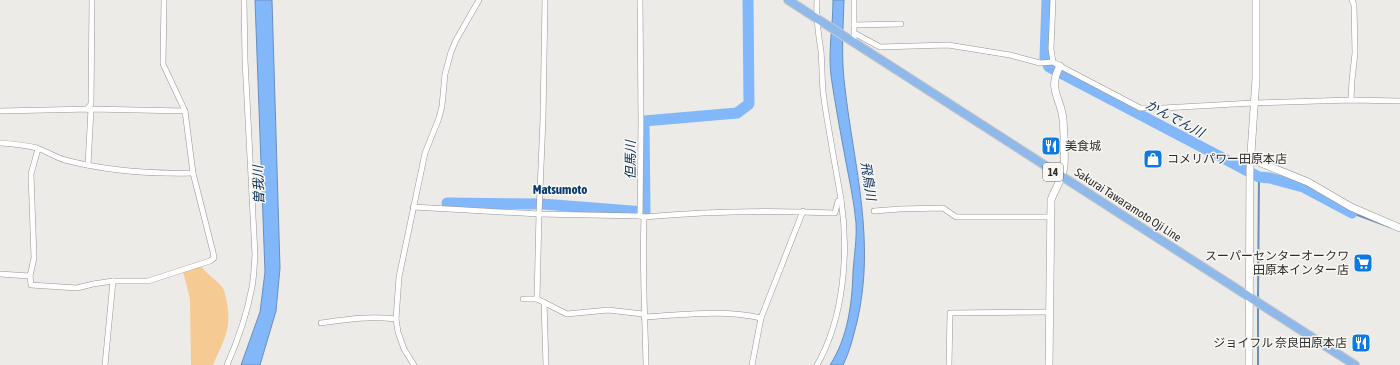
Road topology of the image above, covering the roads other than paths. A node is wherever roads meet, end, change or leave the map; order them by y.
1 (92, 0) edge
2 (164, 0) edge
3 (244, 0) edge
4 (479, 0) edge
5 (545, 0) edge
6 (640, 0) edge
7 (788, 0) edge
8 (817, 0) edge
9 (854, 0) edge
10 (1053, 0) edge
11 (1256, 0) edge
12 (1352, 0) edge
13 (816, 18) junction
14 (902, 24) dead end
15 (854, 25) junction
16 (854, 40) junction
17 (1053, 62) junction
18 (1060, 66) junction
19 (1351, 100) junction
20 (1400, 101) edge
21 (1253, 103) junction
22 (89, 109) junction
23 (0, 111) edge
24 (185, 111) junction
25 (0, 143) edge
26 (38, 149) junction
27 (1251, 159) junction
28 (88, 165) junction
29 (194, 173) junction
30 (1062, 177) junction
31 (841, 200) junction
32 (413, 207) junction
33 (874, 210) dead end
34 (803, 212) junction
35 (539, 214) junction
36 (642, 216) junction
37 (1050, 217) junction
38 (1400, 228) edge
39 (0, 274) edge
40 (30, 276) junction
41 (112, 281) junction
42 (1252, 298) junction
43 (523, 299) dead end
44 (538, 299) junction
45 (544, 302) junction
46 (1050, 312) junction
47 (643, 315) junction
48 (761, 318) junction
49 (396, 319) junction
50 (321, 323) dead end
51 (105, 365) edge
52 (227, 365) edge
53 (414, 365) edge
54 (546, 365) edge
55 (646, 365) edge
56 (752, 365) edge
57 (817, 365) edge
58 (949, 365) edge
59 (1049, 365) edge
60 (1249, 365) edge
61 (1355, 365) edge

1 - 22 street
2 - 24 street
3 - 52 street
4 - 32 street
5 - 35 street
6 - 36 street
7 - 13 main road, Sakurai Tawaramoto Oji Line / 14
8 - 13 street
9 - 15 street
10 - 17 street
11 - 21 street
12 - 19 street
13 - 16 main road, Sakurai Tawaramoto Oji Line / 14
13 - 31 street
14 - 15 street
15 - 16 street
16 - 17 street
16 - 30 main road, Sakurai Tawaramoto Oji Line / 14
17 - 18 street
18 - 21 street
18 - 30 street
19 - 20 street
19 - 21 street
21 - 27 street
22 - 23 street
22 - 24 street
22 - 28 street
24 - 29 street
25 - 26 street
26 - 28 street
26 - 40 street
27 - 38 street
27 - 42 street
28 - 29 street
29 - 41 street
30 - 37 street
30 - 42 main road, Sakurai Tawaramoto Oji Line / 14
31 - 34 street
31 - 57 street
32 - 35 street
32 - 49 street
33 - 37 street
34 - 36 street
34 - 48 street
35 - 36 street
35 - 44 street
36 - 47 street
37 - 46 street
39 - 40 street
40 - 41 street
41 - 51 street
42 - 60 street
42 - 61 main road, Sakurai Tawaramoto Oji Line / 14
43 - 44 street
44 - 45 street
45 - 47 street
45 - 54 street
46 - 58 street
46 - 59 street
47 - 48 street
47 - 55 street
48 - 56 street
49 - 50 street
49 - 53 street

